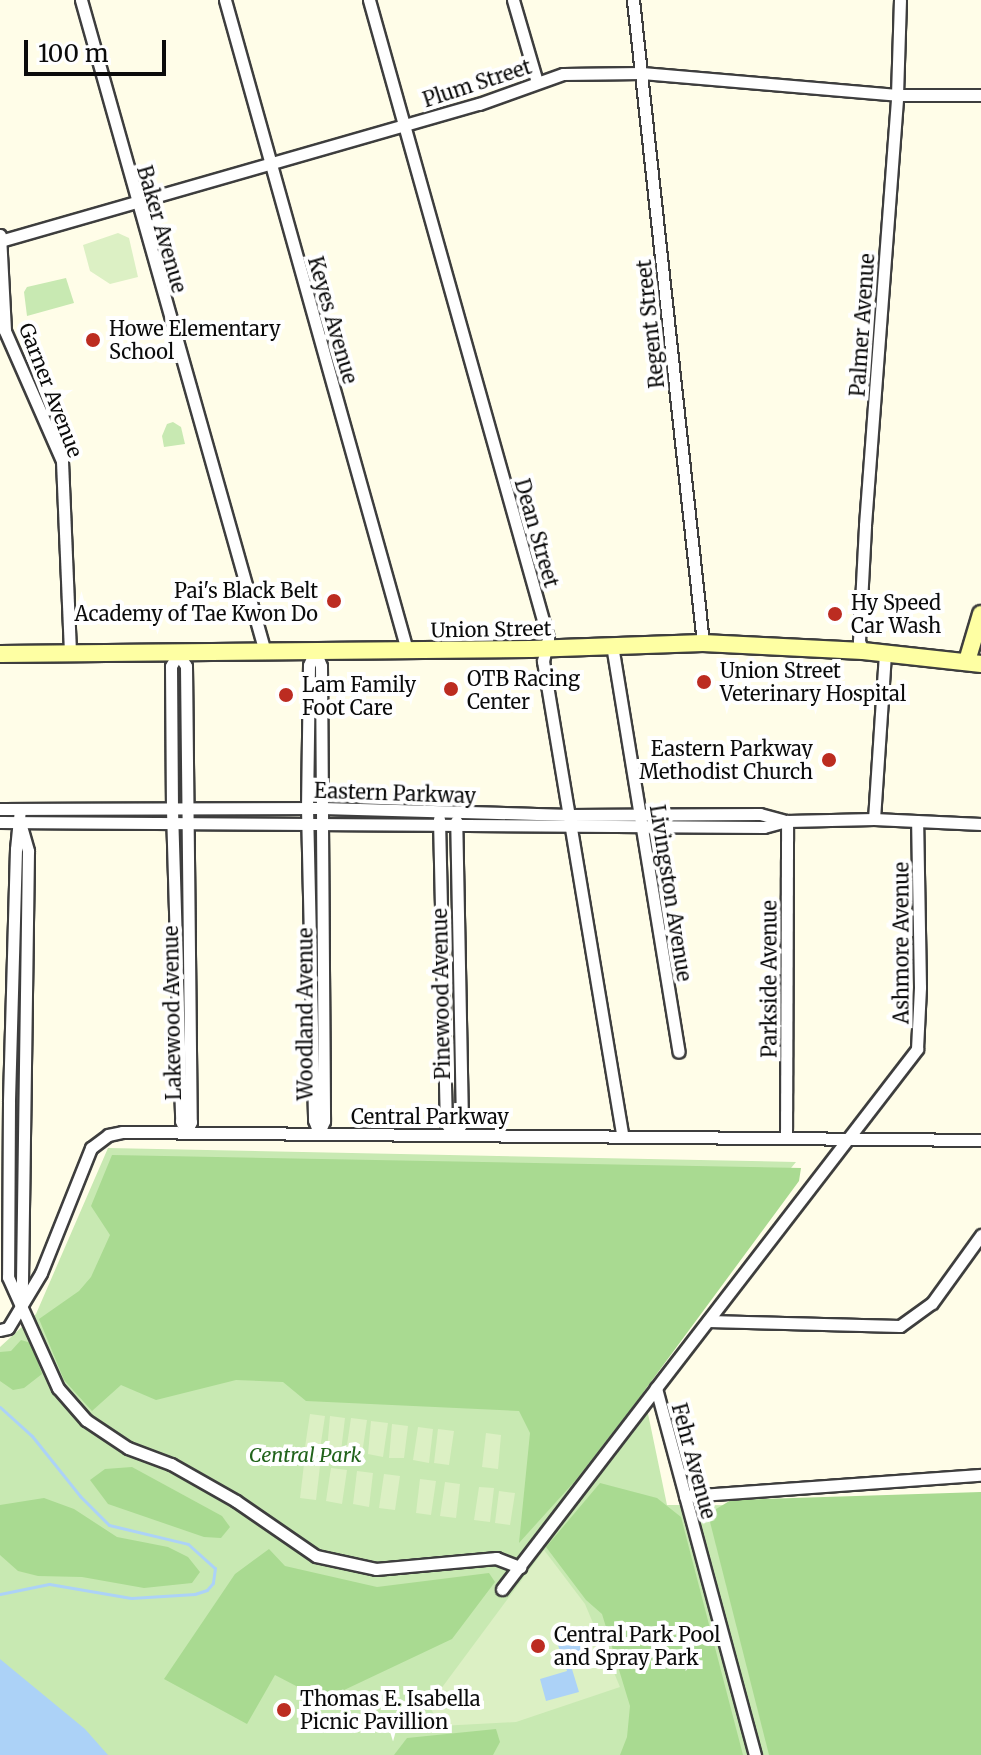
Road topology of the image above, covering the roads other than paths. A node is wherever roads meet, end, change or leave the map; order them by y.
1 (81, 0) edge
2 (225, 0) edge
3 (369, 0) edge
4 (513, 0) edge
5 (633, 0) edge
6 (900, 0) edge
7 (642, 73) junction
8 (537, 82) junction
9 (897, 95) junction
10 (981, 95) edge
11 (404, 125) junction
12 (271, 164) junction
13 (135, 202) junction
14 (0, 239) edge
15 (981, 614) edge
16 (703, 643) junction
17 (612, 645) junction
18 (544, 649) junction
19 (407, 650) junction
20 (315, 651) junction
21 (863, 651) junction
22 (265, 652) junction
23 (0, 654) edge
24 (70, 654) junction
25 (178, 654) junction
26 (885, 654) junction
27 (974, 662) edge
28 (173, 731) junction
29 (186, 731) junction
30 (307, 808) junction
31 (322, 808) junction
32 (0, 809) edge
33 (20, 809) junction
34 (439, 812) junction
35 (172, 816) junction
36 (188, 817) junction
37 (456, 819) junction
38 (874, 819) junction
39 (571, 820) junction
40 (641, 820) junction
41 (787, 821) junction
42 (917, 821) junction
43 (0, 822) edge
44 (20, 823) junction
45 (308, 824) junction
46 (322, 824) junction
47 (981, 824) edge
48 (440, 825) junction
49 (679, 1052) dead end
50 (186, 1132) junction
51 (319, 1133) junction
52 (622, 1134) junction
53 (454, 1135) junction
54 (786, 1137) junction
55 (848, 1137) junction
56 (981, 1140) edge
57 (981, 1235) edge
58 (22, 1308) junction
59 (708, 1321) junction
60 (0, 1330) edge
61 (656, 1388) junction
62 (981, 1475) edge
63 (685, 1496) junction
64 (520, 1567) junction
65 (502, 1589) dead end
66 (755, 1755) edge

1 - 13 street, Baker Avenue
2 - 12 street, Keyes Avenue
3 - 11 street, Dean Street
4 - 8 street
5 - 7 street, Regent Street
6 - 9 street, Palmer Avenue
7 - 8 street, Plum Street
7 - 9 street, Plum Street
7 - 16 street, Regent Street
8 - 11 street, Plum Street
9 - 10 street, Plum Street
9 - 21 street, Palmer Avenue
11 - 12 street, Plum Street
11 - 18 street, Dean Street
12 - 13 street, Plum Street
12 - 19 street, Keyes Avenue
13 - 14 street, Plum Street
13 - 22 street, Baker Avenue
14 - 24 street, Garner Avenue
15 - 27 main road
16 - 17 main road, Union Street
16 - 21 main road, Union Street
17 - 18 main road, Union Street
17 - 40 street, Livingston Avenue
18 - 19 main road, Union Street
18 - 39 street, Dean Street
19 - 20 main road, Union Street
20 - 22 main road, Union Street
20 - 30 street, Woodland Avenue
20 - 31 street, Woodland Avenue
21 - 26 main road, Union Street
22 - 25 main road, Union Street
23 - 24 main road, Union Street
24 - 25 main road, Union Street
25 - 28 street, Lakewood Avenue
25 - 29 street, Lakewood Avenue
26 - 27 main road, Union Street
26 - 38 street
28 - 29 street
28 - 35 street, Lakewood Avenue
29 - 36 street, Lakewood Avenue
30 - 31 street, Eastern Parkway
30 - 36 street, Eastern Parkway
30 - 45 street, Woodland Avenue
31 - 34 street, Eastern Parkway
31 - 46 street, Woodland Avenue
32 - 33 street, Eastern Parkway
33 - 35 street, Eastern Parkway
33 - 44 street
34 - 37 street, Eastern Parkway
34 - 48 street, Pinewood Avenue
35 - 36 street, Eastern Parkway
35 - 44 street, Eastern Parkway
35 - 50 street, Lakewood Avenue
36 - 45 street, Eastern Parkway
36 - 50 street, Lakewood Avenue
37 - 39 street, Eastern Parkway
37 - 48 street, Eastern Parkway
37 - 53 street, Pinewood Avenue
38 - 41 street, Eastern Parkway
38 - 42 street, Eastern Parkway
39 - 40 street, Eastern Parkway
39 - 52 street, Dean Street
40 - 41 street, Eastern Parkway
40 - 49 street, Livingston Avenue
41 - 54 street, Parkside Avenue
42 - 47 street, Eastern Parkway
42 - 55 street, Ashmore Avenue
43 - 44 street, Eastern Parkway
44 - 58 street
45 - 46 street, Eastern Parkway
45 - 51 street, Woodland Avenue
46 - 48 street, Eastern Parkway
46 - 51 street, Woodland Avenue
48 - 53 street, Pinewood Avenue
50 - 51 street, Central Parkway
50 - 58 street, Central Parkway
51 - 53 street, Central Parkway
52 - 53 street, Central Parkway
52 - 54 street, Central Parkway
54 - 55 street, Central Parkway
55 - 56 street, Central Parkway
55 - 59 street, Fehr Avenue
57 - 59 street
58 - 60 street, Central Parkway
58 - 64 street
59 - 61 street, Fehr Avenue
61 - 63 street, Fehr Avenue
61 - 64 street
62 - 63 street
63 - 66 street, Fehr Avenue
64 - 65 street

